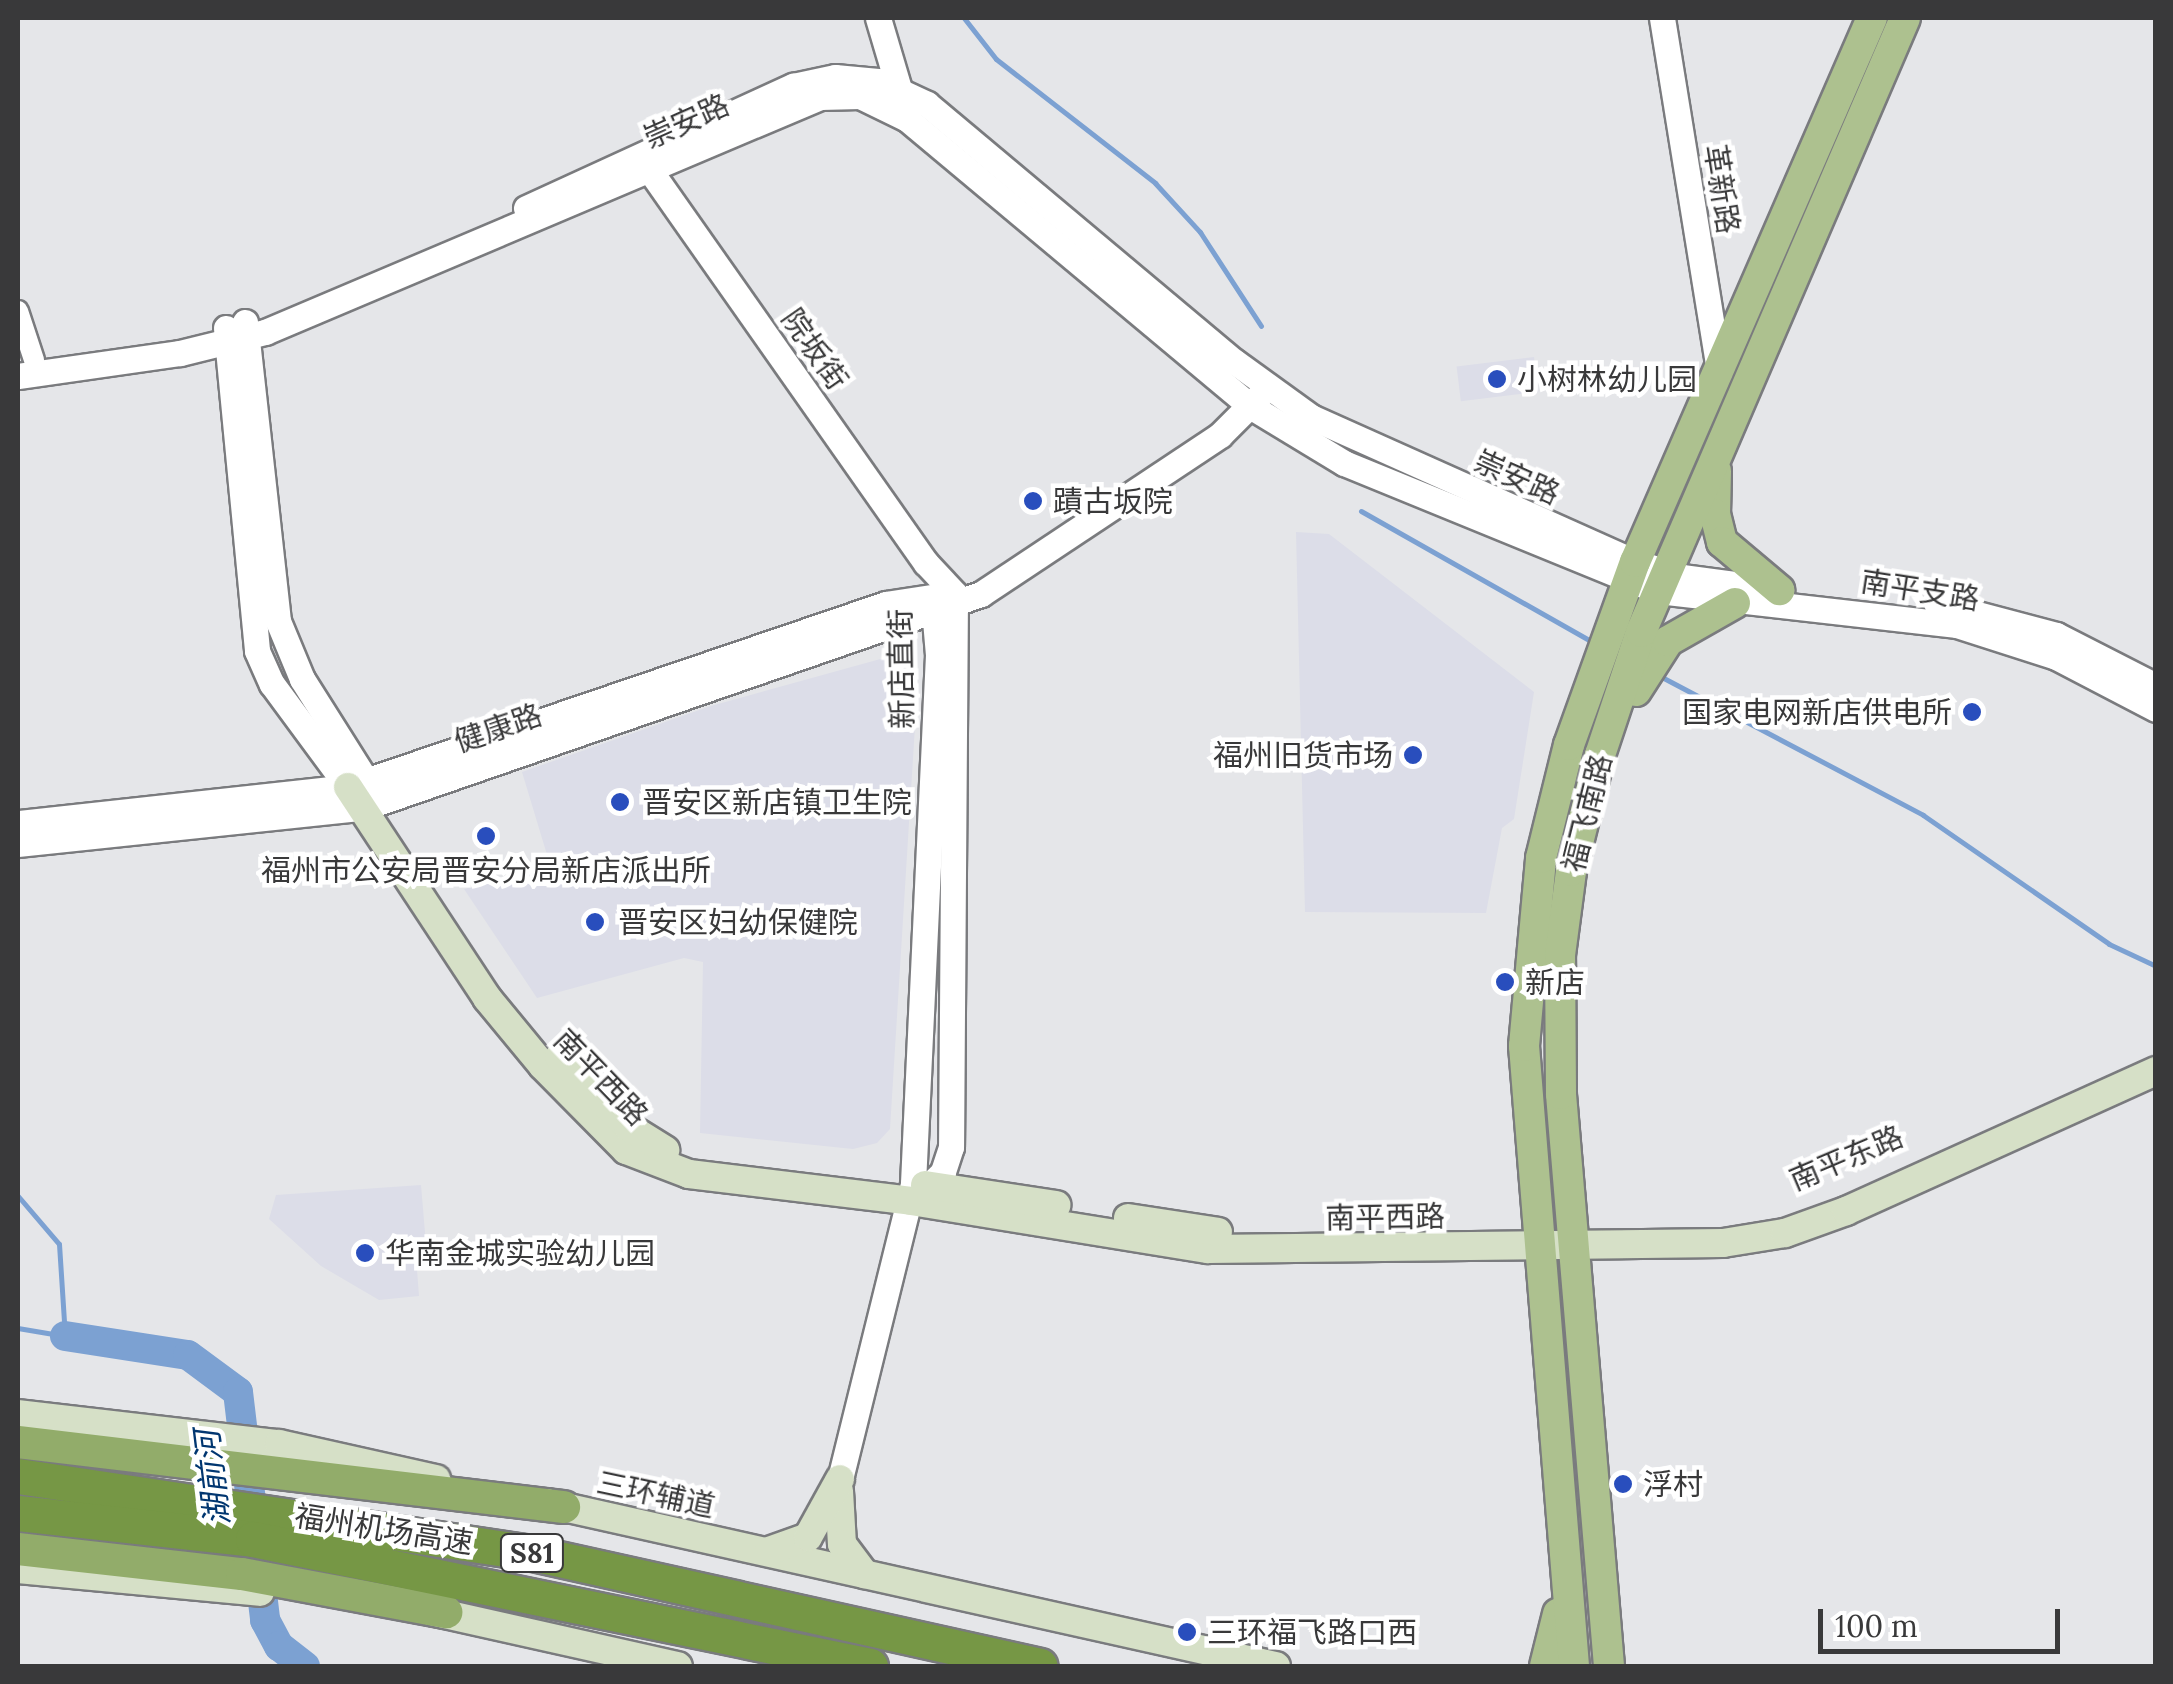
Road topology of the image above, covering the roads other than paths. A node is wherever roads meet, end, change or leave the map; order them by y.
1 (878, 18) edge
2 (1662, 18) edge
3 (1872, 18) edge
4 (1906, 18) edge
5 (899, 88) junction
6 (908, 119) junction
7 (651, 172) junction
8 (18, 312) edge
9 (236, 333) junction
10 (23, 366) edge
11 (1719, 371) junction
12 (1258, 397) junction
13 (1719, 442) junction
14 (926, 562) joint
15 (1632, 572) junction
16 (1662, 582) junction
17 (1779, 590) junction
18 (952, 599) junction
19 (1735, 603) junction
20 (1640, 634) junction
21 (2156, 686) edge
22 (1611, 696) junction
23 (2156, 709) edge
24 (364, 795) junction
25 (18, 822) edge
26 (18, 844) edge
27 (2156, 1054) edge
28 (2156, 1071) edge
29 (919, 1190) junction
30 (1577, 1239) junction
31 (1542, 1240) junction
32 (18, 1414) edge
33 (18, 1442) edge
34 (222, 1450) junction
35 (18, 1476) edge
36 (840, 1479) junction
37 (564, 1508) junction
38 (18, 1513) edge
39 (1562, 1531) junction
40 (18, 1549) edge
41 (765, 1552) junction
42 (18, 1569) edge
43 (865, 1574) junction
44 (238, 1582) junction
45 (446, 1612) joint
46 (1606, 1632) junction
47 (678, 1666) edge
48 (870, 1666) edge
49 (1040, 1666) edge
50 (1276, 1666) edge
51 (1545, 1666) edge
52 (1574, 1666) edge
53 (1609, 1666) edge
54 (1625, 1666) edge

1 - 5 street
2 - 11 street, 革新路
3 - 11 main road, 福飞南路
4 - 13 main road, 福飞南路
5 - 6 street
5 - 9 street, 崇安路
5 - 12 street, 崇安路
6 - 7 street, 崇安路
6 - 12 street, 崇安路
7 - 9 street, 崇安路
7 - 14 street, 院坂街
8 - 10 street
9 - 10 street, 崇安路
9 - 24 street, 南平西路
11 - 15 main road, 福飞南路
12 - 15 street, 崇安路
12 - 15 street, 崇安路
12 - 18 street, 健康路
13 - 16 main road, 福飞南路
13 - 17 main road
14 - 18 street, 新店直街
15 - 16 street, 崇安路
15 - 20 main road, 福飞南路
16 - 17 street, 南平支路
16 - 19 street, 南平支路
16 - 20 main road, 福飞南路
17 - 21 street, 南平支路
18 - 24 street, 健康路
18 - 29 street, 新店直街
19 - 20 main road
19 - 23 street, 南平支路
20 - 22 main road, 福飞南路
22 - 30 main road, 福飞南路
22 - 31 main road, 福飞南路
24 - 25 street, 健康路
24 - 26 street, 健康路
24 - 29 main road, 南平西路
27 - 30 main road, 南平东路
28 - 30 main road, 南平东路
29 - 31 main road, 南平西路
29 - 36 street, 新店直街
30 - 31 main road, 南平东路
30 - 46 main road, 福飞南路
31 - 39 main road, 福飞南路
32 - 34 main road, 三环辅道
33 - 34 highway
34 - 37 highway
34 - 37 main road, 三环辅道
35 - 49 highway, 福州机场高速 / S81
36 - 41 main road
36 - 43 main road
37 - 41 main road, 三环辅道
38 - 48 highway, 福州机场高速 / S81
39 - 51 main road
39 - 52 main road, 福飞南路
40 - 44 highway
41 - 43 main road, 三环辅道
42 - 44 main road
43 - 50 main road, 三环辅道
44 - 45 highway
45 - 47 main road
46 - 53 main road, 福飞南路
46 - 54 main road

